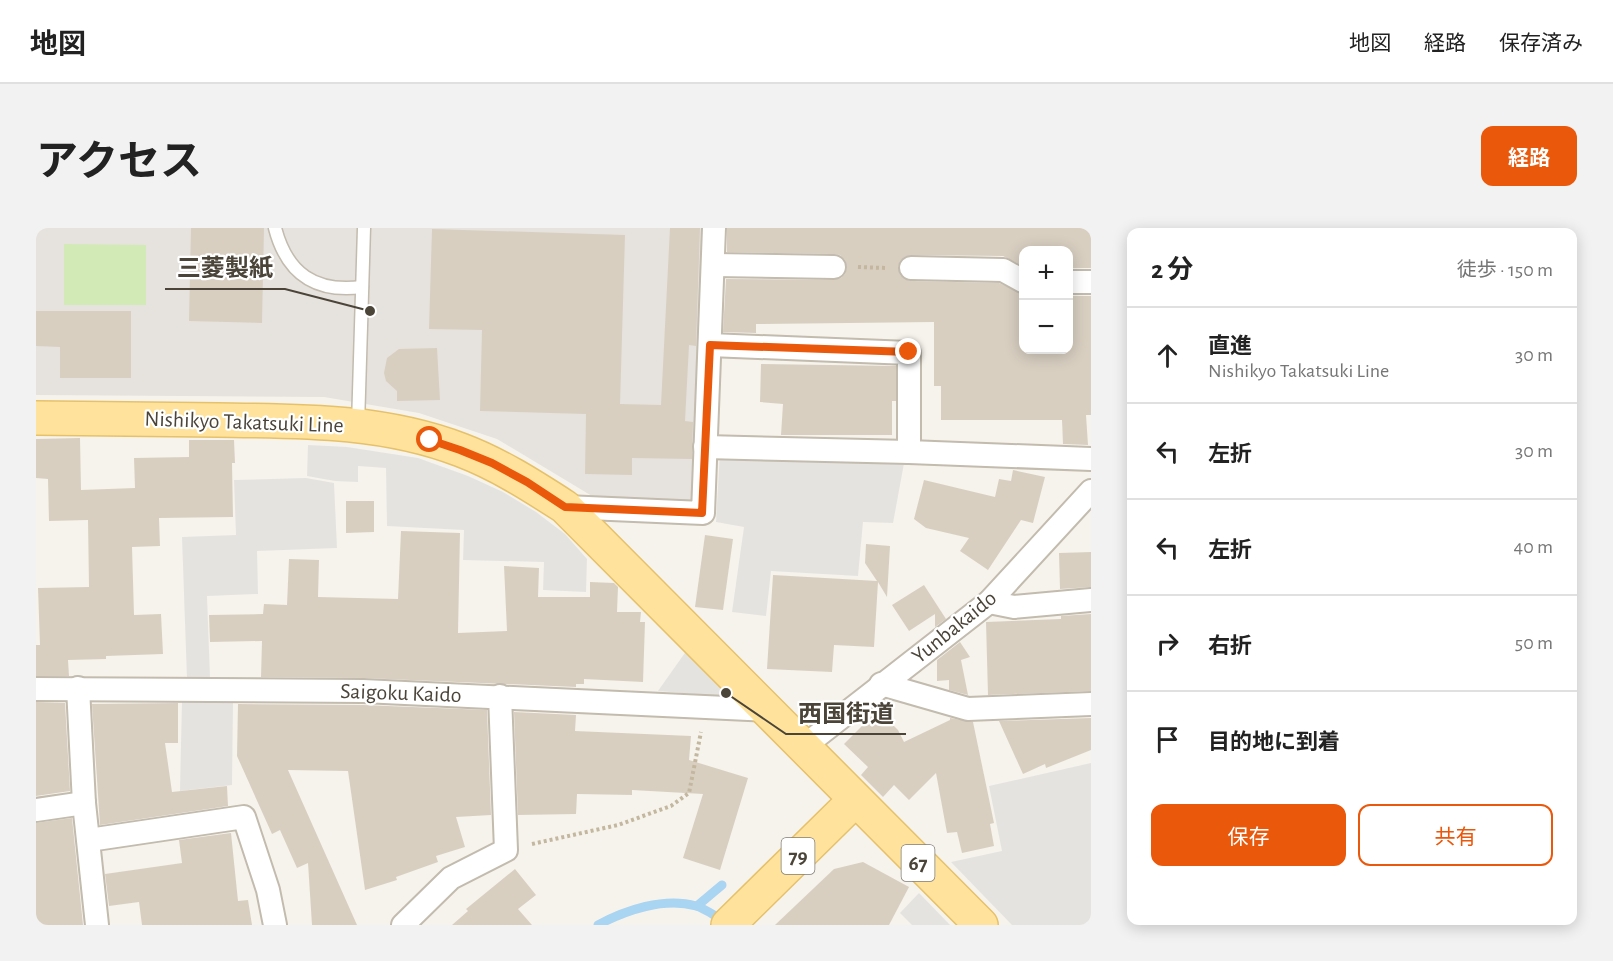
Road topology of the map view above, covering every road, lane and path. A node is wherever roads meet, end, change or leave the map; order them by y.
1 (274, 228) edge
2 (364, 228) edge
3 (714, 228) edge
4 (714, 265) junction
5 (834, 267) joint
6 (911, 268) joint
7 (1019, 279) edge
8 (1073, 282) edge
9 (1091, 282) edge
10 (362, 287) junction
11 (710, 345) junction
12 (36, 418) edge
13 (358, 426) junction
14 (705, 447) junction
15 (909, 452) junction
16 (1091, 459) edge
17 (1091, 491) edge
18 (565, 507) junction
19 (1091, 600) edge
20 (989, 602) junction
21 (881, 684) junction
22 (78, 688) junction
23 (36, 689) edge
24 (500, 696) junction
25 (1091, 704) edge
26 (766, 710) junction
27 (703, 725) dead end
28 (803, 747) junction
29 (855, 800) junction
30 (84, 803) junction
31 (36, 810) edge
32 (88, 840) junction
33 (506, 850) junction
34 (735, 919) edge
35 (97, 925) edge
36 (274, 925) edge
37 (402, 925) edge
38 (981, 925) edge

1 - 10 lane
2 - 10 lane
3 - 4 street
4 - 5 street
4 - 11 street
5 - 6 path
6 - 7 street
8 - 9 street
10 - 13 lane
11 - 14 street
11 - 15 street
12 - 13 main road, Nishikyo Takatsuki Line / 67
13 - 18 main road, Nishikyo Takatsuki Line / 67
14 - 15 street
14 - 18 street
15 - 16 street
17 - 20 street, Yunbakaido
18 - 26 main road, Nishikyo Takatsuki Line / 67
19 - 20 street
20 - 21 street, Yunbakaido
21 - 25 street
21 - 28 street, Yunbakaido
22 - 23 street, Saigoku Kaido
22 - 24 street, Saigoku Kaido
22 - 30 street
24 - 26 street, Saigoku Kaido
24 - 33 street
26 - 28 main road, Nishikyo Takatsuki Line / 67
27 - 33 path
28 - 29 main road, Nishikyo Takatsuki Line / 67
29 - 34 main road, 79
29 - 38 main road, Nishikyo Takatsuki Line / 67
30 - 31 street
30 - 32 street
32 - 35 street
32 - 36 street
33 - 37 street

